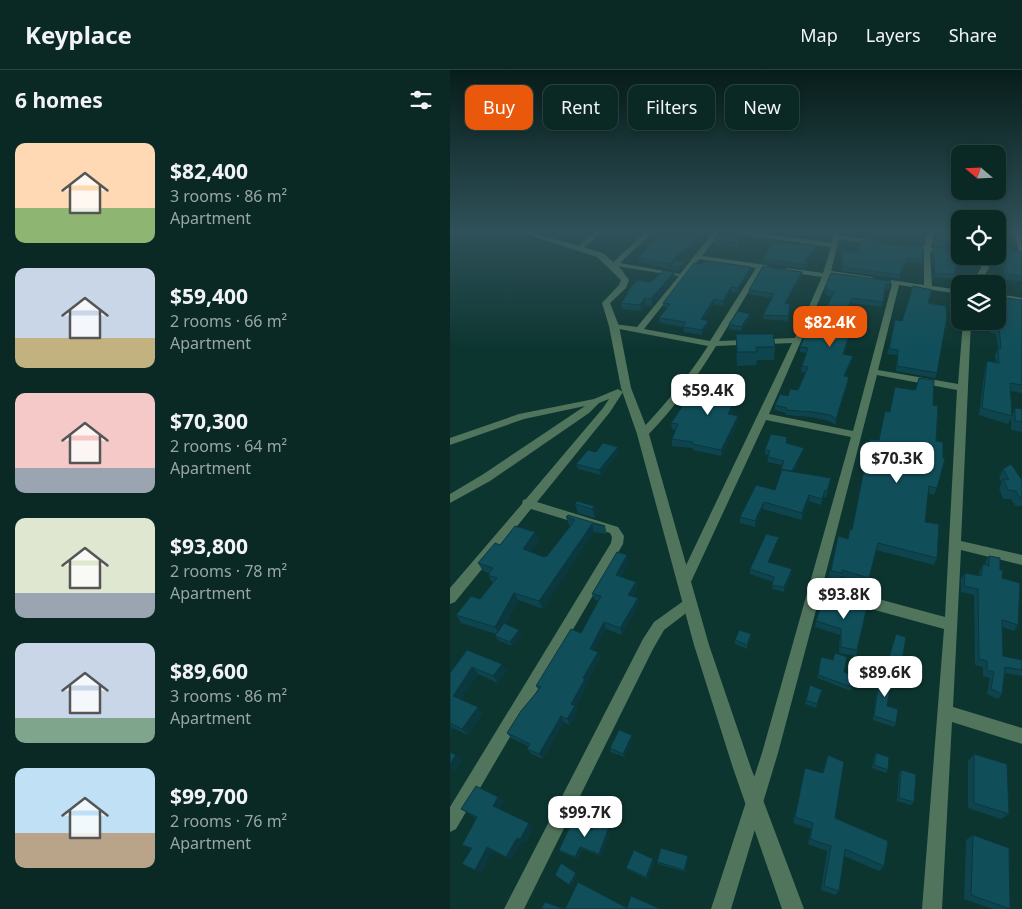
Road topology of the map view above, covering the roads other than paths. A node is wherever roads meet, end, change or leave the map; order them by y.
1 (616, 269) edge
2 (641, 269) edge
3 (686, 269) edge
4 (758, 269) edge
5 (786, 269) edge
6 (828, 269) edge
7 (928, 269) edge
8 (827, 274) junction
9 (681, 275) junction
10 (896, 283) junction
11 (928, 287) junction
12 (951, 291) edge
13 (1006, 297) edge
14 (1022, 300) edge
15 (614, 326) junction
16 (639, 330) junction
17 (966, 330) edge
18 (798, 340) junction
19 (713, 344) junction
20 (874, 372) junction
21 (962, 388) junction
22 (622, 390) junction
23 (596, 401) junction
24 (764, 416) junction
25 (644, 434) junction
26 (857, 435) junction
27 (450, 442) edge
28 (450, 498) edge
29 (528, 503) junction
30 (956, 544) junction
31 (1022, 560) edge
32 (685, 580) junction
33 (815, 588) junction
34 (450, 598) edge
35 (689, 604) junction
36 (951, 625) junction
37 (946, 712) junction
38 (1022, 736) edge
39 (753, 803) junction
40 (450, 823) edge
41 (514, 909) edge
42 (721, 909) edge
43 (793, 909) edge
44 (932, 909) edge

1 - 15 street
2 - 9 street
3 - 9 street
4 - 19 street
5 - 8 street
6 - 8 street
7 - 11 street
8 - 10 street
8 - 18 street
9 - 16 street
10 - 11 street
10 - 20 street
11 - 12 street
13 - 14 street
15 - 16 street
15 - 22 street
16 - 19 street
17 - 21 street
18 - 19 street
18 - 24 street
19 - 25 street
20 - 21 street
20 - 26 street
21 - 30 street
22 - 23 street
22 - 25 street
22 - 29 street
23 - 27 street
23 - 28 street
24 - 26 street
24 - 32 street
25 - 32 street
26 - 33 street
29 - 34 street
29 - 40 street
30 - 31 street
30 - 36 street
32 - 35 street
33 - 36 street
33 - 39 street
35 - 39 street
35 - 41 street
36 - 37 street
37 - 38 street
37 - 44 street
39 - 42 street
39 - 43 street

